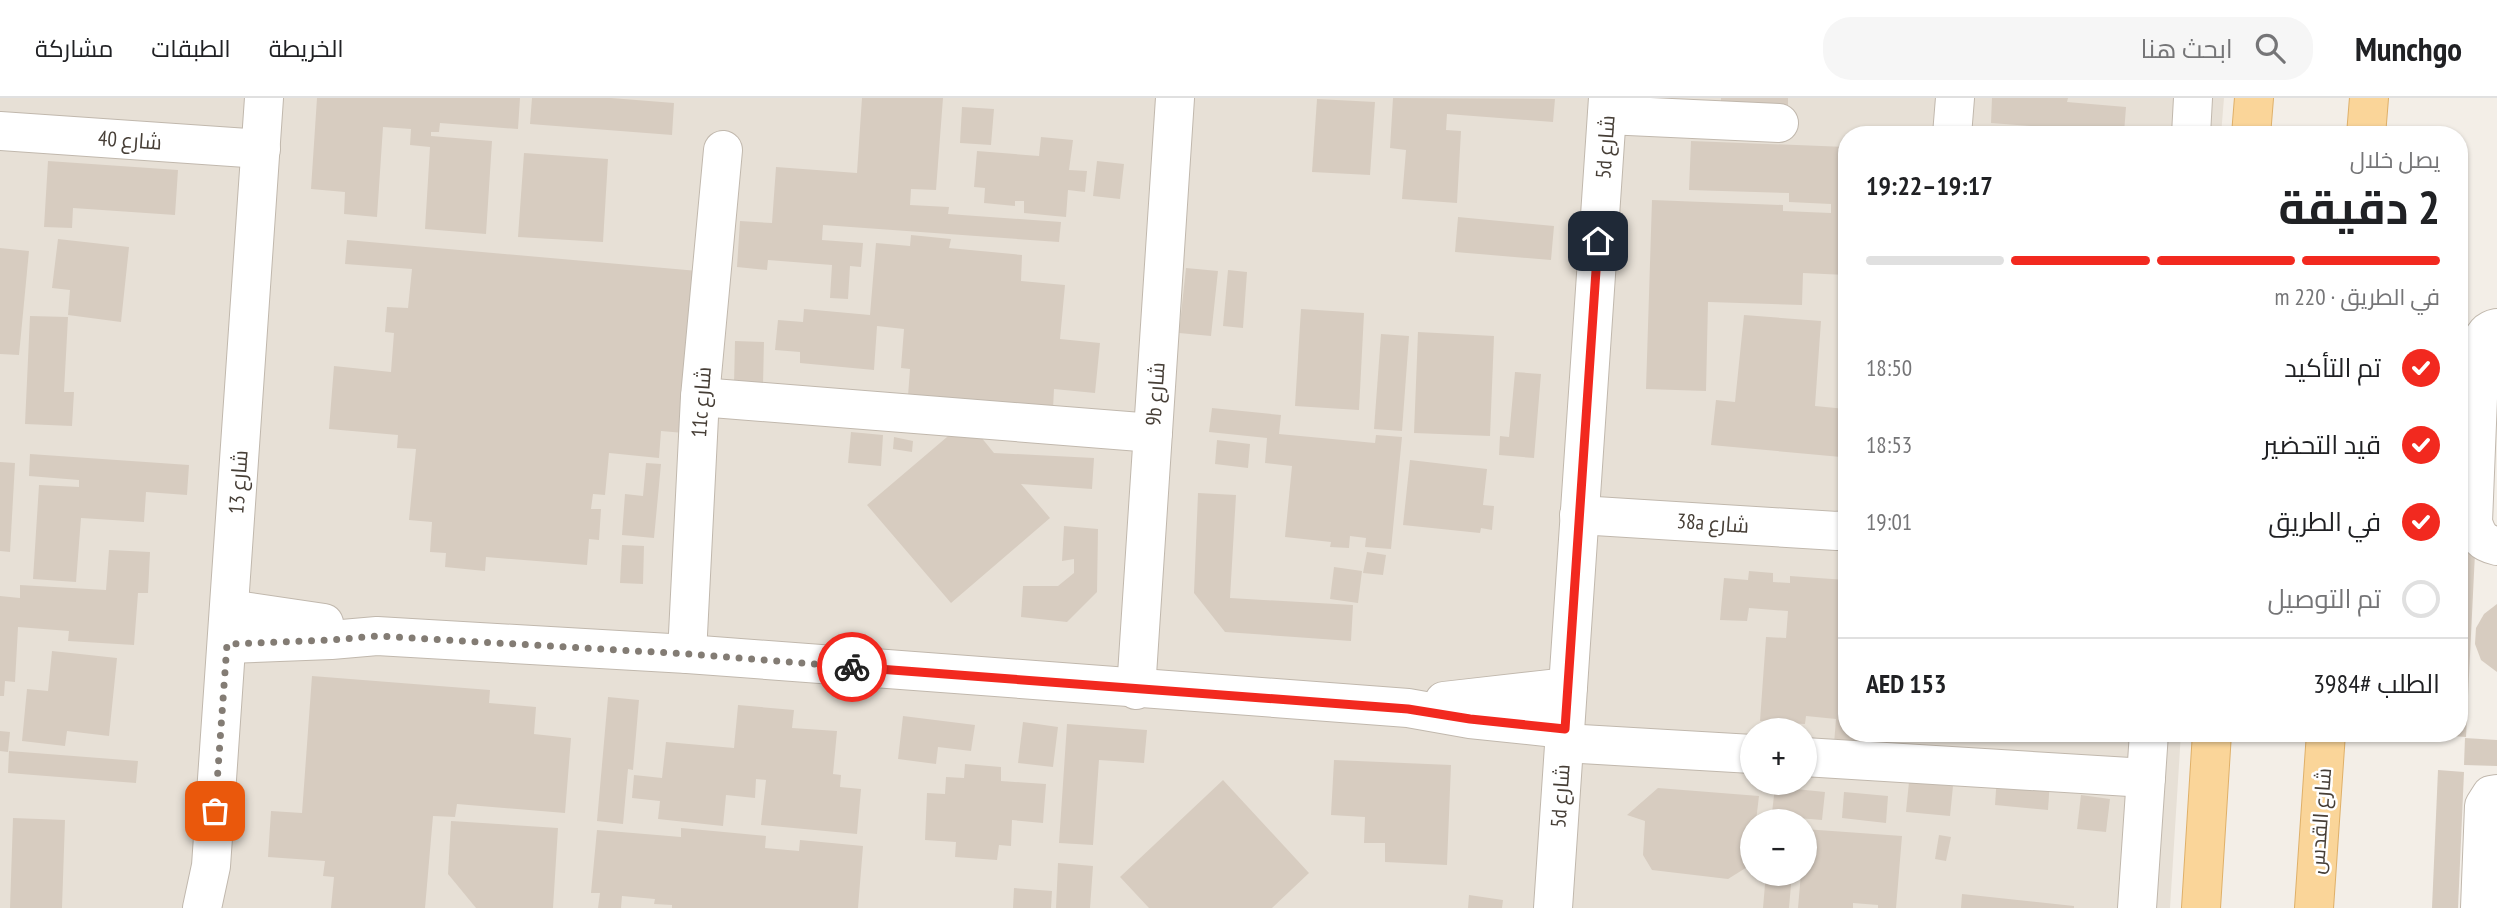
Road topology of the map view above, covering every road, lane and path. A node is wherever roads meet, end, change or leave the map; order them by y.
1 (264, 98) edge
2 (1175, 98) edge
3 (1955, 98) edge
4 (2193, 98) edge
5 (2254, 98) edge
6 (2369, 98) edge
7 (1607, 106) edge
8 (1779, 123) dead end
9 (1953, 126) edge
10 (2191, 126) edge
11 (2252, 126) edge
12 (2367, 126) edge
13 (0, 131) edge
14 (261, 149) junction
15 (723, 150) dead end
16 (2497, 328) edge
17 (700, 397) junction
18 (1153, 433) junction
19 (1579, 515) junction
20 (1838, 531) edge
21 (2497, 546) edge
22 (228, 627) junction
23 (688, 654) junction
24 (1568, 687) junction
25 (1136, 690) junction
26 (1408, 709) junction
27 (1564, 736) junction
28 (2148, 742) edge
29 (2211, 742) edge
30 (2325, 742) edge
31 (1740, 753) edge
32 (1817, 758) edge
33 (2146, 778) junction
34 (2497, 794) edge
35 (211, 866) junction
36 (202, 908) edge
37 (216, 908) edge
38 (1553, 908) edge
39 (2137, 908) edge
40 (2201, 908) edge
41 (2314, 908) edge
42 (2480, 908) edge

1 - 14 street, شارع 13
2 - 18 street, 9b شارع
3 - 9 street
4 - 10 street
5 - 11 main road
6 - 12 main road
7 - 8 street
7 - 19 street, 5d شارع
13 - 14 street, شارع 40
14 - 22 street, شارع 13
15 - 17 street, 11c شارع
16 - 21 street
17 - 18 street
17 - 23 street, 11c شارع
18 - 25 street, 9b شارع
19 - 20 street, 38a شارع
19 - 24 street, 5d شارع
22 - 23 street
22 - 35 street, شارع 13
23 - 25 street
24 - 26 street
24 - 27 street, 5d شارع
25 - 26 street
26 - 27 street
27 - 31 street
27 - 38 street, 5d شارع
28 - 33 street
29 - 40 main road
30 - 41 main road, شارع القدس
32 - 33 street
33 - 39 street
34 - 42 street
35 - 36 street, شارع 13
35 - 37 street, شارع 13

